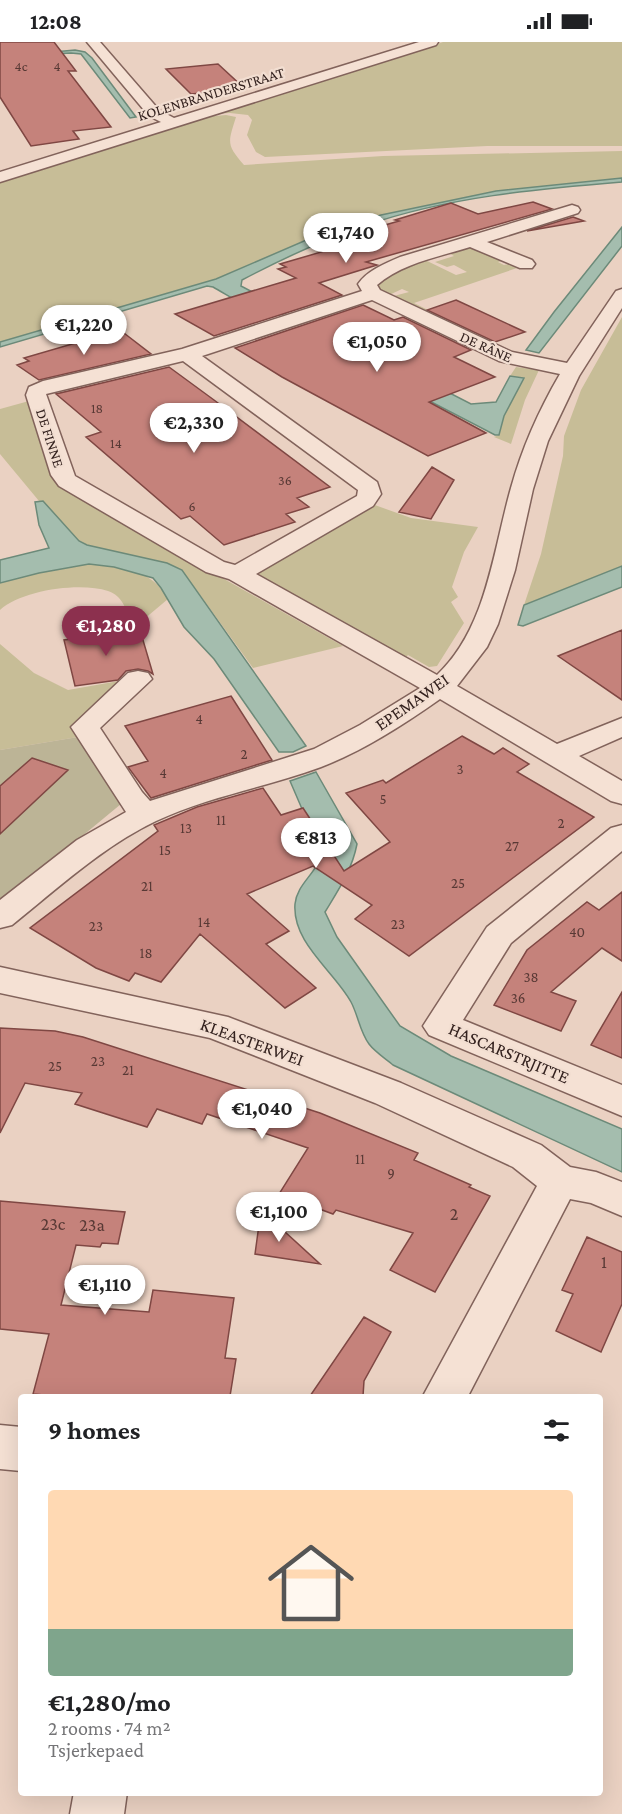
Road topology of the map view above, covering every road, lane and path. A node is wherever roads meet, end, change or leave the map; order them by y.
1 (93, 42) edge
2 (432, 42) edge
3 (409, 45) edge
4 (173, 123) junction
5 (0, 177) edge
6 (572, 210) dead end
7 (471, 241) junction
8 (526, 264) dead end
9 (373, 294) junction
10 (622, 295) edge
11 (187, 354) junction
12 (571, 370) junction
13 (238, 574) junction
14 (138, 679) dead end
15 (439, 687) junction
16 (622, 728) edge
17 (556, 754) junction
18 (622, 794) edge
19 (145, 814) junction
20 (622, 835) edge
21 (0, 917) edge
22 (0, 980) edge
23 (622, 1101) edge
24 (560, 1181) junction
25 (622, 1199) edge
26 (446, 1394) edge
27 (0, 1447) edge
28 (18, 1449) edge
29 (99, 1796) edge
30 (97, 1814) edge

1 - 4 street
2 - 3 street, KOLENBRANDERSTRAAT
3 - 4 street, KOLENBRANDERSTRAAT
4 - 5 street, KOLENBRANDERSTRAAT
6 - 7 street
7 - 8 street
7 - 9 street
9 - 11 street, DE FINNE
9 - 12 street, DE RÂNE
10 - 12 street, EPEMAWEI
11 - 13 street
11 - 13 street, DE FINNE
12 - 15 street, EPEMAWEI
13 - 15 street, DE FINNE
14 - 19 street
15 - 17 street
15 - 19 street, EPEMAWEI
16 - 17 street
17 - 18 street
19 - 21 street, EPEMAWEI
20 - 23 street, HASCARSTRJITTE
22 - 24 street, KLEASTERWEI
24 - 25 street, KLEASTERWEI
24 - 26 street
27 - 28 street
29 - 30 street

